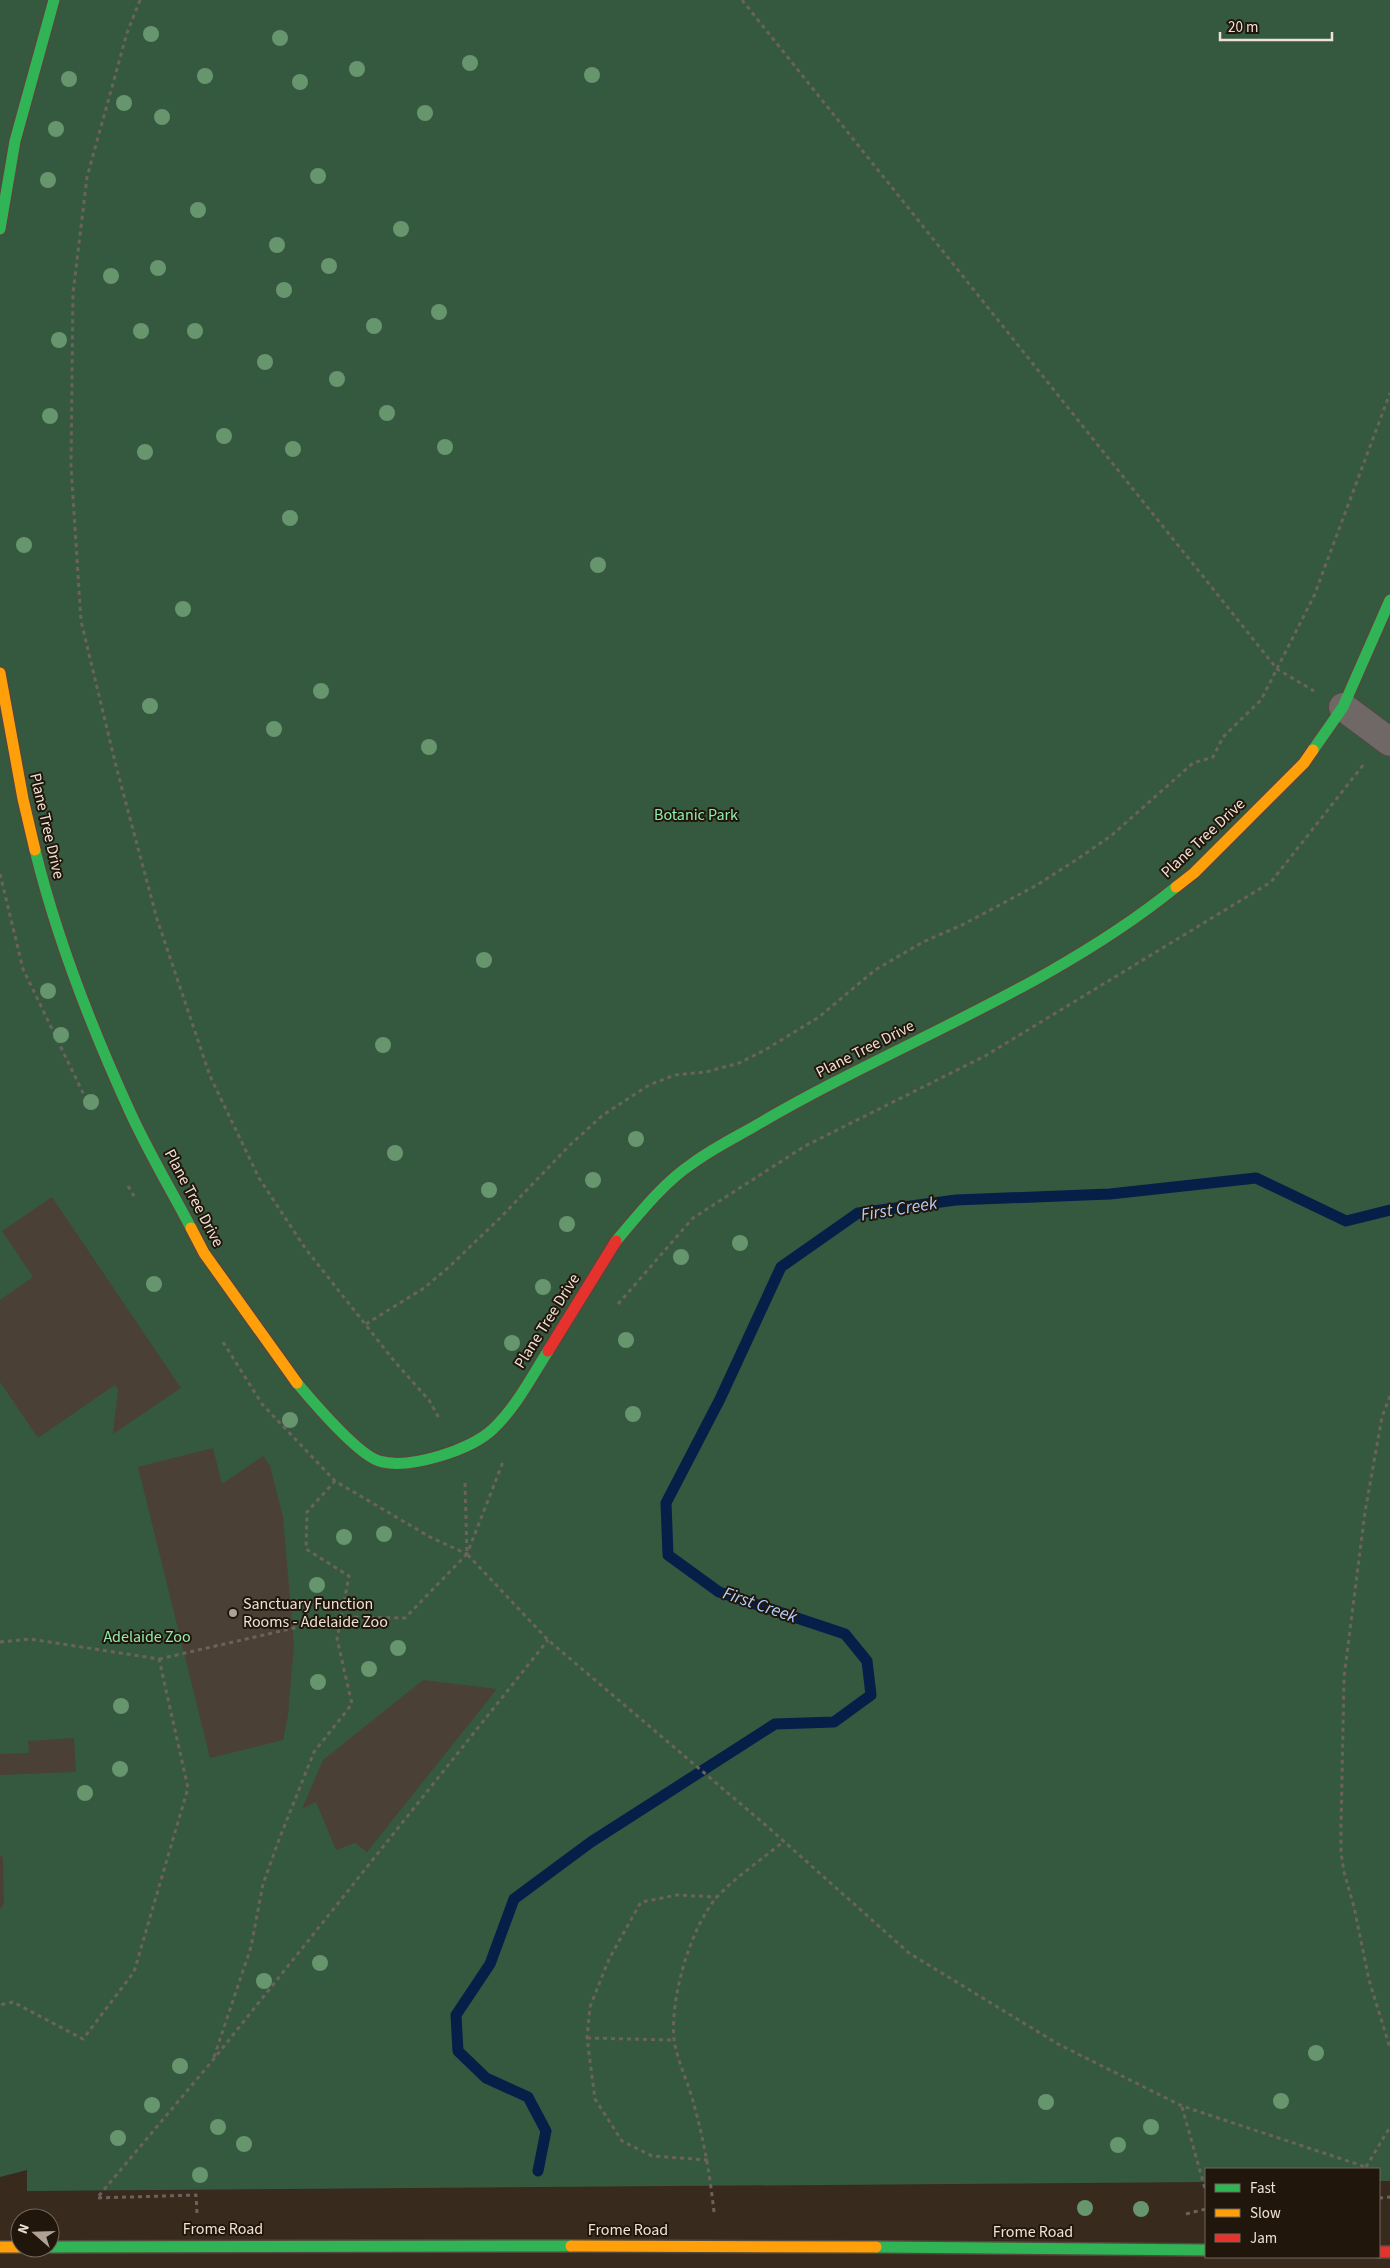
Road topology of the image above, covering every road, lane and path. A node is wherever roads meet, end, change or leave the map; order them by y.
1 (54, 0) edge
2 (140, 0) edge
3 (742, 0) edge
4 (0, 229) edge
5 (1390, 393) edge
6 (1390, 600) edge
7 (1277, 668) junction
8 (0, 673) edge
9 (1343, 707) junction
10 (1387, 740) edge
11 (615, 1308) dead end
12 (366, 1324) junction
13 (1390, 1396) edge
14 (441, 1423) dead end
15 (504, 1460) dead end
16 (465, 1478) dead end
17 (467, 1554) junction
18 (342, 1617) junction
19 (548, 1640) junction
20 (0, 1642) edge
21 (159, 1659) junction
22 (784, 1841) junction
23 (717, 1897) junction
24 (0, 2005) edge
25 (587, 2038) junction
26 (674, 2040) junction
27 (1390, 2048) edge
28 (213, 2060) junction
29 (1182, 2106) junction
30 (1390, 2127) edge
31 (708, 2160) junction
32 (1366, 2168) edge
33 (1205, 2188) edge
34 (197, 2216) dead end
35 (60, 2246) edge
36 (718, 2246) junction
37 (1205, 2250) edge

1 - 4 street
2 - 12 path
3 - 7 path
5 - 7 path
6 - 9 street, Plane Tree Drive
7 - 9 path
7 - 12 path
8 - 9 street, Plane Tree Drive
9 - 10 street
10 - 11 path
12 - 14 path
13 - 27 path
15 - 17 path
16 - 17 path
17 - 18 path
17 - 18 path
17 - 19 path
18 - 21 path
18 - 28 path
19 - 22 path
19 - 28 path
20 - 21 path
21 - 24 path
22 - 23 path
22 - 29 path
23 - 25 path
23 - 26 path
25 - 26 path
25 - 31 path
26 - 31 path
28 - 34 path
29 - 32 path
29 - 33 path
30 - 32 path
31 - 36 path
35 - 36 street, Frome Road
36 - 37 street, Frome Road

